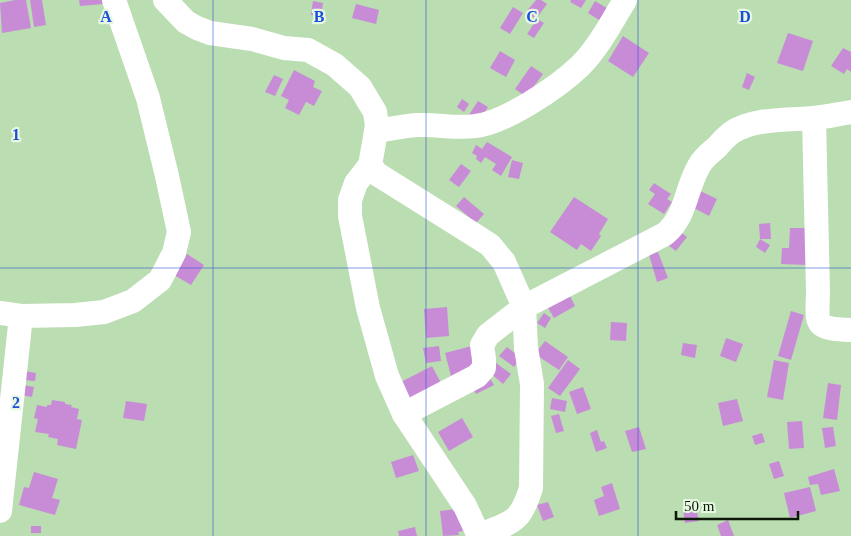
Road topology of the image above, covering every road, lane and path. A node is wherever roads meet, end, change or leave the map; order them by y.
1 (114, 0) edge
2 (165, 0) edge
3 (625, 0) edge
4 (851, 112) edge
5 (814, 118) junction
6 (376, 130) junction
7 (370, 165) junction
8 (524, 307) junction
9 (11, 314) edge
10 (851, 330) edge
11 (404, 414) junction
12 (0, 511) edge
13 (479, 536) edge

1 - 9 street
2 - 6 street
3 - 6 street
4 - 5 street
5 - 8 street
5 - 10 street
6 - 7 street
7 - 8 street
7 - 11 street
8 - 11 street
8 - 13 street
9 - 12 street
11 - 13 street

